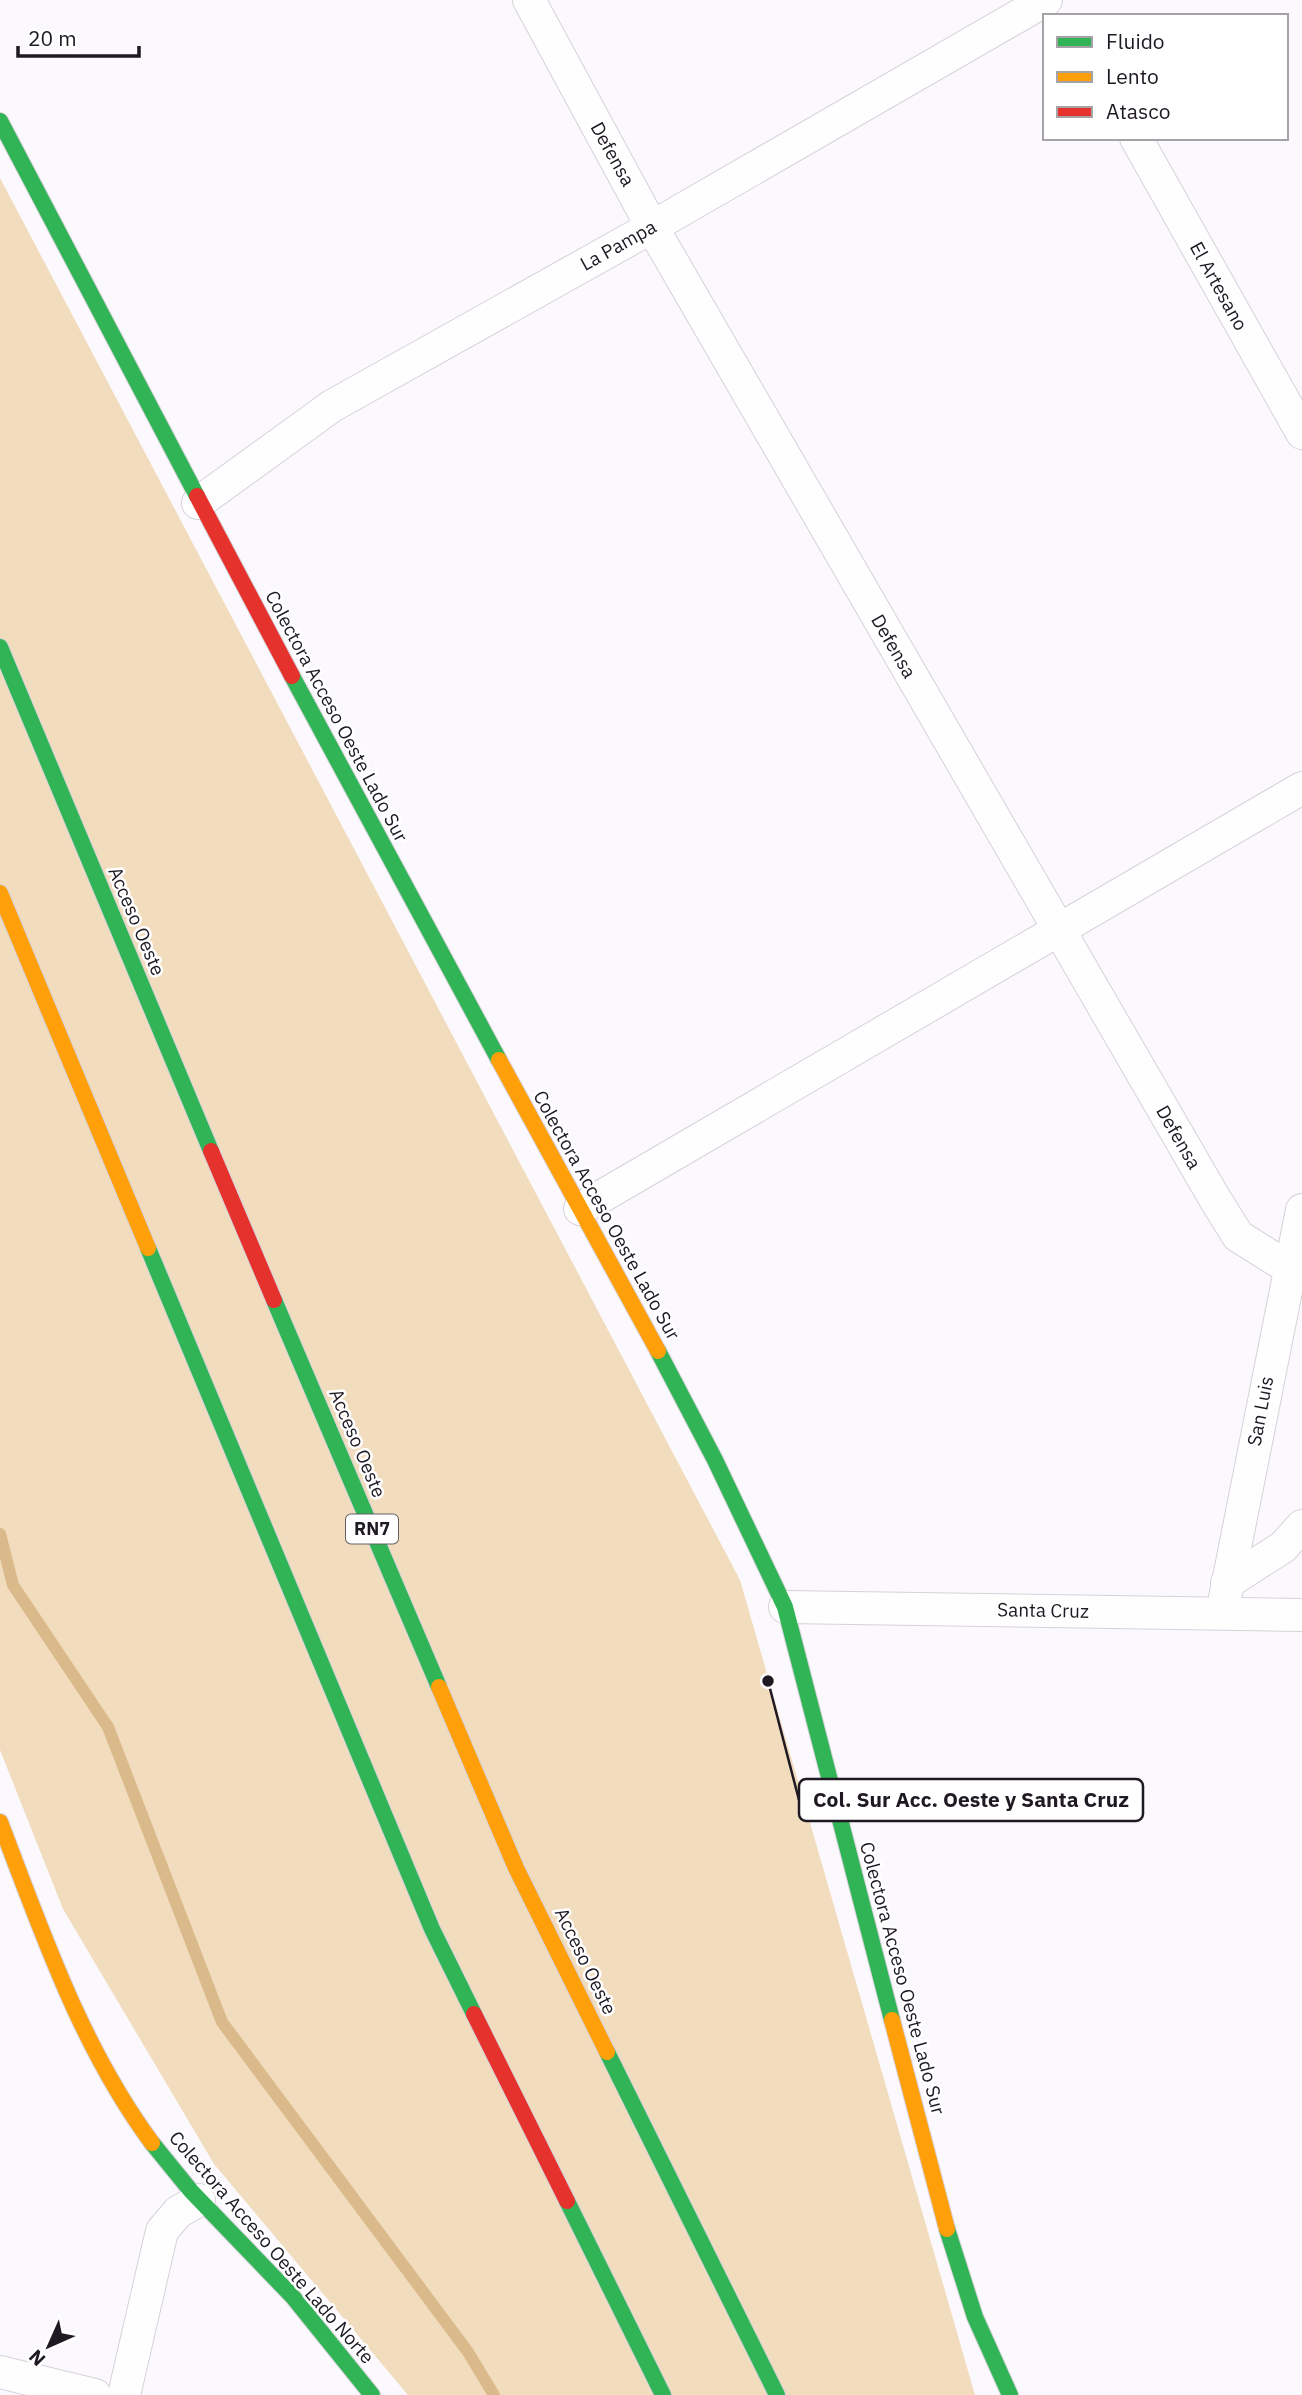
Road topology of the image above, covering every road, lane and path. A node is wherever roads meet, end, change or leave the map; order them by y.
1 (529, 0) edge
2 (1046, 0) edge
3 (0, 121) edge
4 (1137, 140) edge
5 (652, 227) junction
6 (1302, 433) edge
7 (198, 503) junction
8 (0, 647) edge
9 (1302, 788) edge
10 (0, 893) edge
11 (1058, 931) junction
12 (580, 1209) junction
13 (1302, 1209) edge
14 (1289, 1268) junction
15 (1302, 1526) edge
16 (1224, 1598) junction
17 (785, 1606) junction
18 (1302, 1615) edge
19 (0, 1822) edge
20 (199, 2200) junction
21 (0, 2372) edge
22 (95, 2395) edge
23 (124, 2395) edge
24 (372, 2395) edge
25 (663, 2395) edge
26 (777, 2395) edge
27 (1010, 2395) edge

1 - 5 street, Defensa
2 - 5 street, La Pampa
3 - 7 main road, Colectora Acceso Oeste Lado Sur
4 - 6 street, El Artesano
5 - 7 street, La Pampa
5 - 11 street, Defensa
7 - 12 main road, Colectora Acceso Oeste Lado Sur
8 - 26 main road, Acceso Oeste / RN7
9 - 11 street
10 - 25 main road
11 - 12 street
11 - 14 street, Defensa
12 - 17 main road, Colectora Acceso Oeste Lado Sur
13 - 14 street, San Luis
14 - 16 street, San Luis
15 - 16 street
16 - 17 street, Santa Cruz
16 - 18 street, Santa Cruz
17 - 27 main road, Colectora Acceso Oeste Lado Sur
19 - 20 main road, Colectora Acceso Oeste Lado Norte
20 - 23 street
20 - 24 main road, Colectora Acceso Oeste Lado Norte
21 - 22 street

